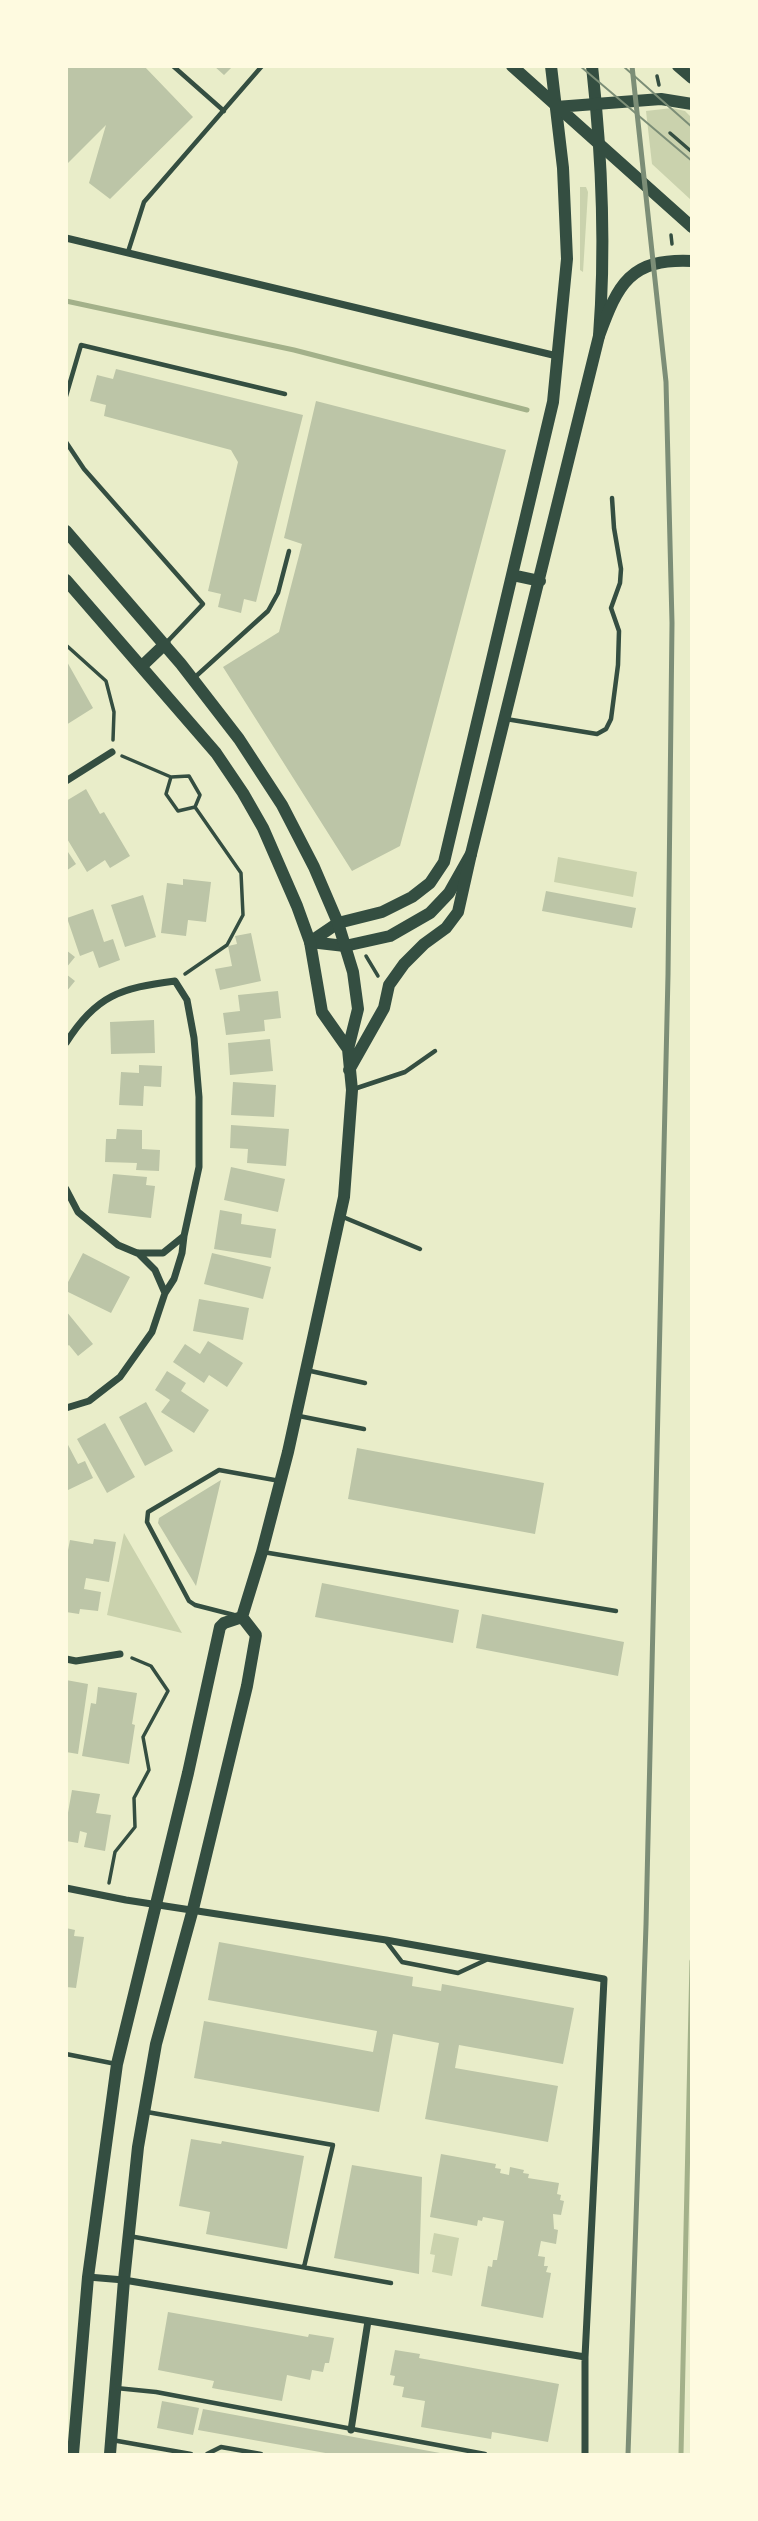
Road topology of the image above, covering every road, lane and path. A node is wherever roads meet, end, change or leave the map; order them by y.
1 (173, 66) edge
2 (262, 66) edge
3 (512, 66) edge
4 (551, 66) edge
5 (592, 66) edge
6 (678, 66) edge
7 (691, 78) edge
8 (596, 104) junction
9 (691, 104) edge
10 (556, 107) junction
11 (224, 111) junction
12 (670, 133) dead end
13 (601, 147) junction
14 (691, 152) edge
15 (691, 227) edge
16 (671, 235) dead end
17 (66, 238) edge
18 (672, 244) dead end
19 (128, 253) junction
20 (691, 261) edge
21 (599, 336) junction
22 (557, 356) junction
23 (285, 394) dead end
24 (66, 396) edge
25 (66, 442) edge
26 (612, 498) dead end
27 (66, 531) edge
28 (289, 551) dead end
29 (512, 575) junction
30 (66, 580) edge
31 (540, 581) junction
32 (66, 645) edge
33 (164, 645) junction
34 (142, 666) junction
35 (193, 679) junction
36 (505, 719) junction
37 (112, 752) junction
38 (171, 777) junction
39 (66, 781) edge
40 (195, 807) junction
41 (471, 855) junction
42 (338, 923) junction
43 (310, 942) junction
44 (345, 946) junction
45 (364, 951) dead end
46 (175, 981) junction
47 (382, 981) dead end
48 (66, 1043) edge
49 (348, 1049) junction
50 (435, 1051) dead end
51 (348, 1071) junction
52 (352, 1090) junction
53 (66, 1189) edge
54 (340, 1216) junction
55 (184, 1236) junction
56 (419, 1249) dead end
57 (137, 1252) junction
58 (165, 1293) junction
59 (306, 1370) junction
60 (365, 1383) dead end
61 (66, 1408) edge
62 (295, 1416) junction
63 (364, 1429) dead end
64 (280, 1482) junction
65 (262, 1552) junction
66 (616, 1611) dead end
67 (242, 1617) junction
68 (120, 1654) joint
69 (66, 1659) edge
70 (66, 1888) edge
71 (107, 1896) junction
72 (156, 1904) junction
73 (194, 1909) junction
74 (386, 1940) junction
75 (488, 1959) junction
76 (66, 2054) edge
77 (117, 2064) junction
78 (144, 2112) junction
79 (129, 2235) junction
80 (304, 2267) junction
81 (88, 2277) junction
82 (124, 2280) junction
83 (391, 2283) dead end
84 (368, 2321) junction
85 (585, 2357) junction
86 (115, 2388) junction
87 (351, 2430) junction
88 (111, 2440) junction
89 (73, 2455) edge
90 (110, 2455) edge
91 (191, 2455) edge
92 (207, 2455) edge
93 (261, 2455) edge
94 (485, 2455) edge
95 (585, 2455) edge

1 - 11 lane
2 - 11 lane
3 - 10 main road
4 - 10 main road
5 - 8 main road
6 - 7 main road
8 - 9 main road
8 - 10 main road
8 - 13 main road
10 - 13 main road
10 - 22 main road
11 - 19 lane
12 - 14 path
13 - 15 main road
13 - 21 main road
16 - 18 path
17 - 19 street
19 - 22 street
20 - 21 main road
21 - 31 main road
22 - 29 main road
23 - 24 lane
25 - 33 lane
26 - 36 lane
27 - 33 main road
28 - 35 lane
29 - 31 main road
29 - 42 main road
30 - 34 main road
31 - 36 main road
32 - 37 path
33 - 34 main road
33 - 35 main road
34 - 43 main road
35 - 42 main road
36 - 41 main road
37 - 38 path
37 - 39 street
38 - 40 path
38 - 40 path
40 - 46 path
41 - 44 main road
41 - 51 main road
42 - 43 main road
42 - 44 main road
43 - 44 main road
43 - 49 main road
44 - 49 main road
45 - 47 path
46 - 48 street
46 - 55 street
49 - 51 main road
50 - 52 lane
51 - 52 main road
52 - 54 main road
53 - 57 street
54 - 56 lane
54 - 59 main road
55 - 57 street
55 - 58 street
57 - 58 street
58 - 61 street
59 - 60 lane
59 - 62 main road
62 - 63 lane
62 - 64 main road
64 - 65 main road
64 - 67 lane
65 - 66 lane
65 - 67 main road
67 - 72 main road
67 - 73 main road
68 - 69 street
68 - 71 path
70 - 71 street
71 - 72 street
72 - 73 street
72 - 77 main road
73 - 74 street
73 - 78 main road
74 - 75 street
74 - 75 lane
75 - 85 street
76 - 77 lane
77 - 81 main road
78 - 79 main road
78 - 80 lane
79 - 80 lane
79 - 82 main road
80 - 83 lane
81 - 82 street
81 - 89 main road
82 - 84 street
82 - 86 main road
84 - 85 street
84 - 87 street
85 - 95 street
86 - 87 lane
86 - 88 main road
87 - 94 lane
88 - 90 main road
88 - 91 lane
92 - 93 lane

